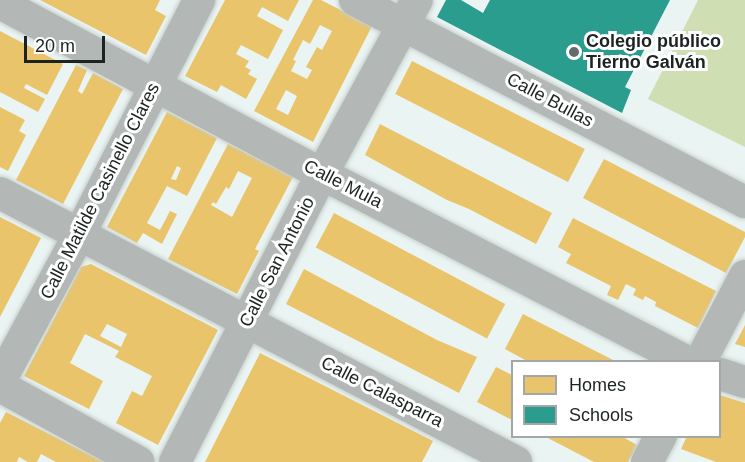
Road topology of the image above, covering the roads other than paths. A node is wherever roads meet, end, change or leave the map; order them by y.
1 (199, 0) edge
2 (355, 0) edge
3 (0, 3) edge
4 (411, 12) edge
5 (155, 84) junction
6 (322, 174) junction
7 (0, 194) edge
8 (745, 202) edge
9 (79, 235) junction
10 (745, 276) edge
11 (247, 322) junction
12 (684, 360) edge
13 (701, 360) edge
14 (721, 374) edge
15 (0, 381) edge
16 (745, 382) edge
17 (0, 386) edge
18 (660, 438) edge
19 (138, 462) edge
20 (175, 462) edge
21 (516, 462) edge
22 (647, 462) edge

1 - 5 street, Calle Matilde Casinello Clares
2 - 4 street, Calle Bullas
3 - 5 street, Calle Mula
4 - 6 street, Calle San Antonio
4 - 8 street, Calle Bullas
5 - 6 street, Calle Mula
5 - 9 street, Calle Matilde Casinello Clares
6 - 11 street, Calle San Antonio
6 - 12 street, Calle Mula
7 - 9 street, Calle Calasparra
9 - 11 street, Calle Calasparra
9 - 15 street, Calle Matilde Casinello Clares
10 - 13 street
11 - 20 street, Calle San Antonio
11 - 21 street, Calle Calasparra
14 - 16 street
17 - 19 street
18 - 22 street

